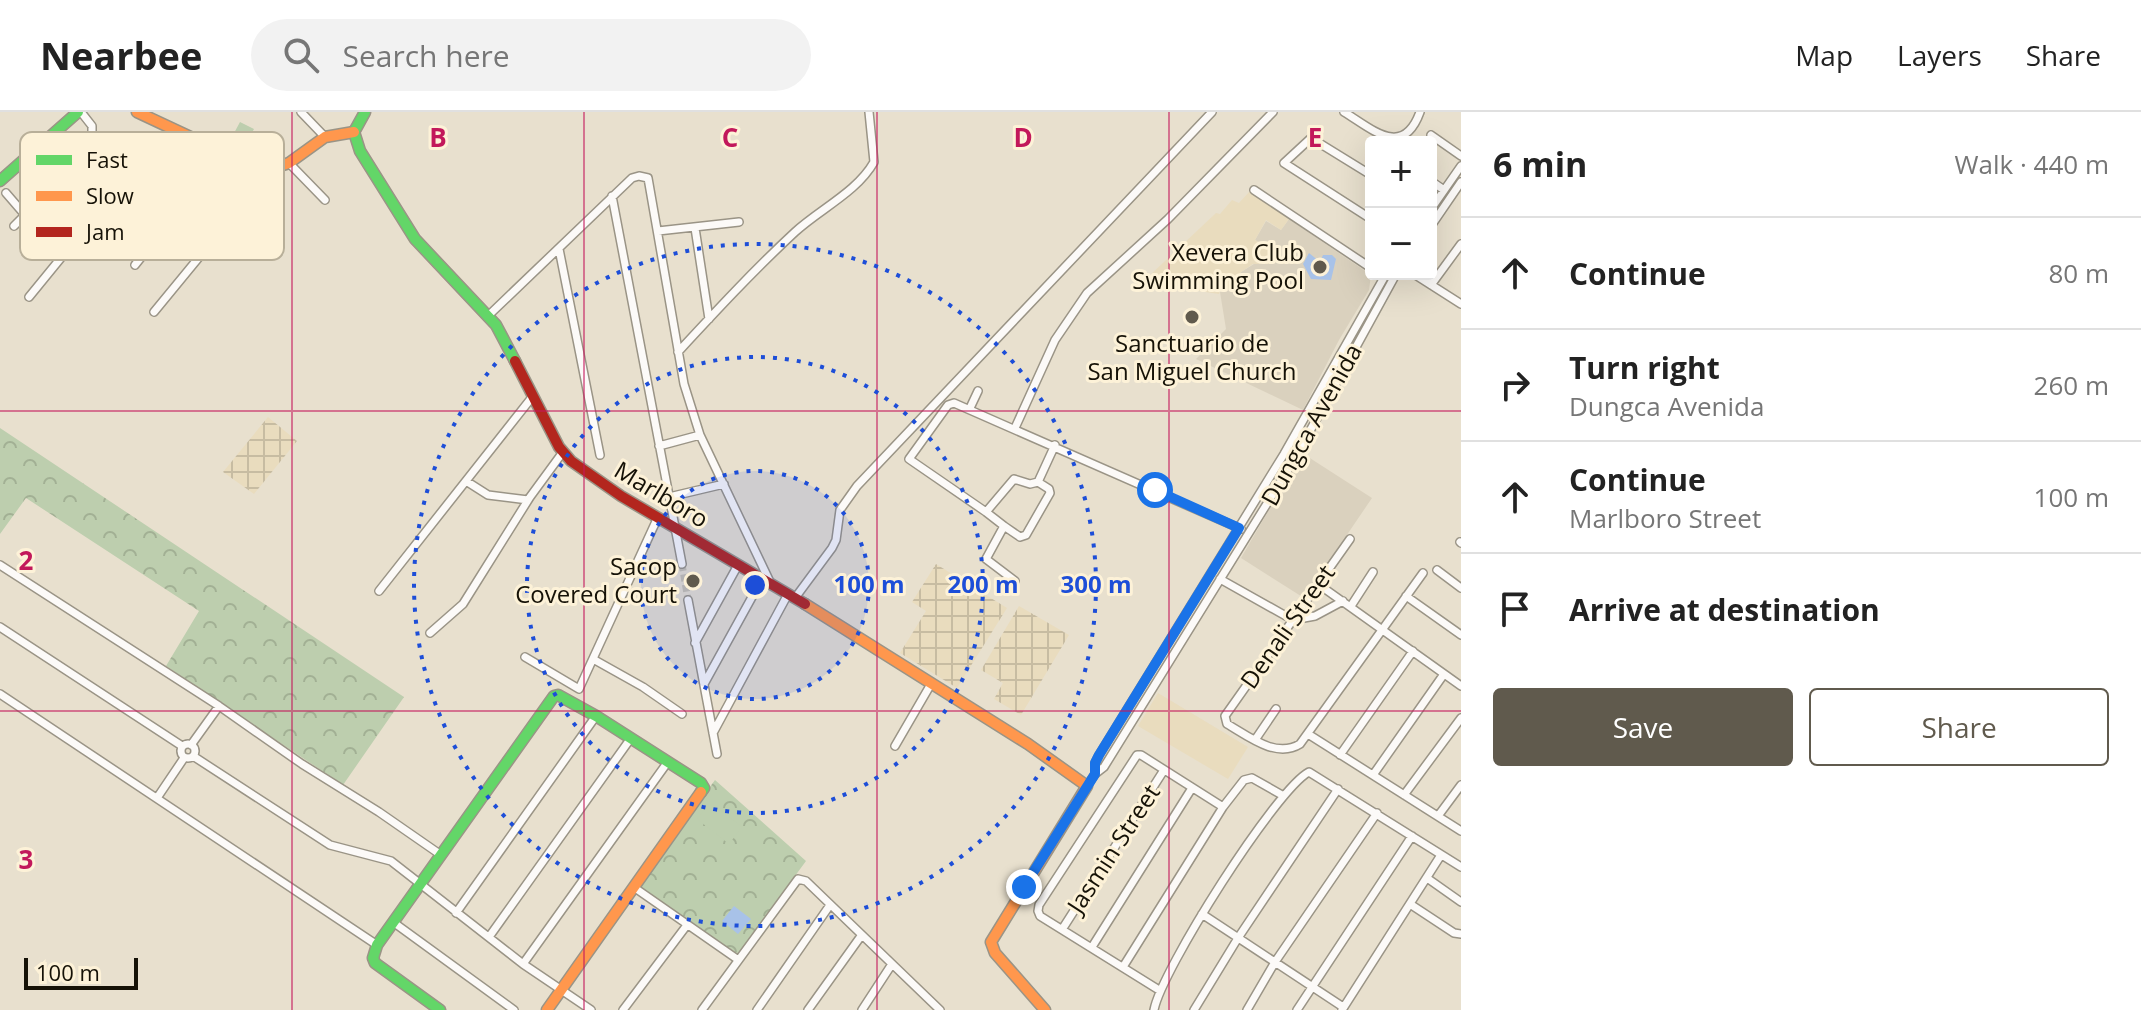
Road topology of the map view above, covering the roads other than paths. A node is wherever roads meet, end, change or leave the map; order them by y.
1 (80, 112) edge
2 (301, 112) edge
3 (365, 112) edge
4 (869, 112) edge
5 (1212, 112) edge
6 (1273, 112) edge
7 (1344, 112) edge
8 (1420, 112) edge
9 (144, 113) edge
10 (57, 132) edge
11 (92, 132) edge
12 (178, 132) edge
13 (354, 132) junction
14 (1431, 135) dead end
15 (325, 137) junction
16 (1461, 156) edge
17 (289, 163) junction
18 (20, 164) edge
19 (284, 165) edge
20 (1461, 166) edge
21 (1365, 171) edge
22 (0, 181) edge
23 (1461, 182) edge
24 (1437, 185) edge
25 (1254, 190) dead end
26 (1444, 190) junction
27 (6, 193) dead end
28 (612, 196) junction
29 (325, 200) dead end
30 (20, 207) edge
31 (1435, 208) edge
32 (1437, 209) edge
33 (1365, 215) edge
34 (20, 220) edge
35 (739, 222) dead end
36 (14, 226) dead end
37 (695, 228) junction
38 (658, 231) junction
39 (1461, 244) edge
40 (559, 249) junction
41 (59, 260) edge
42 (139, 260) edge
43 (197, 260) edge
44 (1365, 264) edge
45 (135, 265) dead end
46 (1386, 280) edge
47 (1386, 280) edge
48 (1423, 280) edge
49 (1431, 285) junction
50 (29, 297) dead end
51 (1461, 304) edge
52 (154, 312) dead end
53 (489, 315) junction
54 (709, 319) junction
55 (678, 352) junction
56 (978, 391) dead end
57 (533, 396) junction
58 (970, 408) junction
59 (1015, 428) junction
60 (700, 435) junction
61 (1055, 445) junction
62 (659, 446) junction
63 (563, 452) junction
64 (600, 455) dead end
65 (466, 481) junction
66 (1038, 482) junction
67 (724, 484) junction
68 (669, 497) junction
69 (528, 500) junction
70 (986, 512) junction
71 (658, 517) junction
72 (1004, 526) junction
73 (677, 528) junction
74 (1239, 528) junction
75 (1251, 532) junction
76 (1350, 539) dead end
77 (682, 564) tunnel mouth
78 (0, 565) edge
79 (738, 565) junction
80 (1437, 570) dead end
81 (1373, 572) dead end
82 (1423, 573) dead end
83 (1211, 574) junction
84 (1222, 580) junction
85 (1015, 581) dead end
86 (767, 582) junction
87 (1318, 584) junction
88 (1461, 588) edge
89 (379, 591) dead end
90 (792, 596) junction
91 (1406, 596) junction
92 (688, 600) tunnel mouth
93 (1347, 604) junction
94 (1293, 620) junction
95 (0, 627) edge
96 (1383, 629) junction
97 (430, 633) dead end
98 (1461, 635) edge
99 (695, 643) junction
100 (1413, 651) junction
101 (525, 657) dead end
102 (593, 659) junction
103 (1444, 674) junction
104 (704, 684) junction
105 (931, 684) junction
106 (1461, 686) edge
107 (0, 694) edge
108 (219, 706) junction
109 (1276, 709) dead end
110 (682, 714) dead end
111 (596, 716) junction
112 (1461, 718) edge
113 (713, 733) junction
114 (1308, 734) junction
115 (631, 738) junction
116 (1255, 740) junction
117 (191, 745) junction
118 (182, 746) junction
119 (895, 746) dead end
120 (717, 754) dead end
121 (1340, 755) junction
122 (188, 757) junction
123 (667, 763) junction
124 (1164, 770) junction
125 (1095, 774) junction
126 (1373, 775) junction
127 (1461, 785) edge
128 (1087, 786) junction
129 (1192, 788) junction
130 (1338, 789) junction
131 (1282, 795) junction
132 (1404, 795) junction
133 (157, 798) junction
134 (1223, 807) junction
135 (1377, 813) junction
136 (1438, 816) junction
137 (1461, 831) edge
138 (1412, 836) junction
139 (441, 855) junction
140 (1441, 855) junction
141 (1461, 867) edge
142 (1427, 878) junction
143 (420, 883) junction
144 (635, 888) junction
145 (1461, 902) edge
146 (1410, 904) junction
147 (830, 905) junction
148 (456, 913) junction
149 (1202, 914) junction
150 (393, 922) junction
151 (687, 925) junction
152 (1063, 928) junction
153 (1461, 934) edge
154 (861, 936) junction
155 (489, 937) junction
156 (1238, 938) junction
157 (377, 945) junction
158 (1092, 947) junction
159 (737, 959) junction
160 (1275, 962) junction
161 (523, 964) junction
162 (892, 964) junction
163 (1123, 967) junction
164 (1312, 985) junction
165 (1159, 990) junction
166 (561, 991) junction
167 (1342, 1008) edge
168 (440, 1010) edge
169 (514, 1010) edge
170 (547, 1010) edge
171 (591, 1010) edge
172 (623, 1010) edge
173 (702, 1010) edge
174 (757, 1010) edge
175 (808, 1010) edge
176 (862, 1010) edge
177 (940, 1010) edge
178 (1045, 1010) edge
179 (1154, 1010) edge
180 (1194, 1010) edge
181 (1247, 1010) edge
182 (1297, 1010) edge

1 - 10 street
1 - 11 street
2 - 15 street
3 - 13 street
4 - 54 street
5 - 90 street
6 - 59 street
7 - 8 street
9 - 12 street
13 - 15 street
13 - 53 street, Marlboro
14 - 16 street
15 - 17 street
17 - 19 street
17 - 29 street
18 - 22 street
20 - 26 street
21 - 33 street
23 - 32 street
24 - 26 street
25 - 44 street
26 - 31 street
27 - 30 street
28 - 38 street
28 - 40 street
28 - 62 street
34 - 36 street
35 - 37 street
37 - 38 street
37 - 54 street
38 - 55 street
39 - 49 street
40 - 53 street
40 - 64 street
41 - 50 street
42 - 45 street
43 - 52 street
46 - 74 street, Dungca Avenida
47 - 75 street, Dungca Avenida
48 - 49 street
49 - 51 street
53 - 57 street, Marlboro
54 - 55 street
55 - 60 street
56 - 58 street
57 - 63 street, Marlboro
57 - 65 street
58 - 59 street
58 - 70 street
59 - 61 street
60 - 62 street
60 - 67 street
61 - 66 street
61 - 74 street
62 - 68 street
63 - 69 street
63 - 71 street, Marlboro
65 - 69 street
65 - 89 street
66 - 70 street
66 - 72 street
67 - 68 street
67 - 86 street
68 - 73 street
69 - 97 street
70 - 72 street
71 - 73 street, Marlboro
71 - 102 street
72 - 85 street
73 - 77 street
73 - 79 street, Marlboro
74 - 75 street
74 - 83 street, Dungca Avenida
75 - 84 street, Dungca Avenida
76 - 87 street, Denali Street
78 - 108 street
79 - 86 street, Marlboro
79 - 99 street
80 - 88 street
81 - 93 street
82 - 91 street
83 - 84 street
83 - 125 street, Dungca Avenida
84 - 94 street
84 - 125 street, Dungca Avenida
86 - 90 street, Marlboro
86 - 104 street
87 - 93 street
87 - 94 street, Denali Street
90 - 105 street, Marlboro
90 - 113 street
91 - 96 street
91 - 98 street
92 - 99 street
93 - 94 street
93 - 96 street
94 - 116 street, Denali Street
95 - 118 street
96 - 100 street
96 - 114 street
99 - 104 street
100 - 103 street
100 - 121 street
101 - 102 street
102 - 110 street
103 - 106 street
103 - 126 street
104 - 113 street
105 - 119 street
105 - 128 street, Marlboro
107 - 133 street
108 - 117 street
108 - 139 street
109 - 116 street
111 - 115 street
111 - 139 street
111 - 148 street
112 - 132 street
113 - 120 street
114 - 116 street
114 - 121 street
115 - 123 street
115 - 155 street
117 - 118 street
117 - 122 street
118 - 122 street
121 - 126 street
122 - 133 street
122 - 143 street
123 - 144 street
123 - 161 street
124 - 129 street
124 - 152 street, Jasmin Street
124 - 152 street
125 - 128 street, Dungca Avenida
126 - 132 street
127 - 136 street
128 - 178 street
129 - 134 street
129 - 158 street
130 - 131 street
130 - 135 street
130 - 156 street
131 - 134 street
131 - 149 street
132 - 136 street
133 - 157 street
134 - 163 street
135 - 138 street
135 - 160 street
136 - 137 street
138 - 140 street
138 - 164 street
139 - 143 street
140 - 141 street
140 - 142 street
142 - 145 street
142 - 146 street
143 - 148 street
143 - 150 street
144 - 151 street
144 - 166 street
146 - 153 street
146 - 167 street
147 - 154 street
147 - 159 street
147 - 174 street
148 - 155 street
149 - 156 street
149 - 165 street
150 - 157 street
150 - 169 street
151 - 159 street
151 - 172 street
152 - 158 street
154 - 162 street
154 - 175 street
155 - 161 street
156 - 160 street
156 - 180 street
157 - 168 street
158 - 163 street
159 - 173 street
160 - 164 street
160 - 181 street
161 - 166 street
162 - 176 street
162 - 177 street
163 - 165 street
164 - 167 street
164 - 182 street
165 - 179 street
166 - 170 street
166 - 171 street

